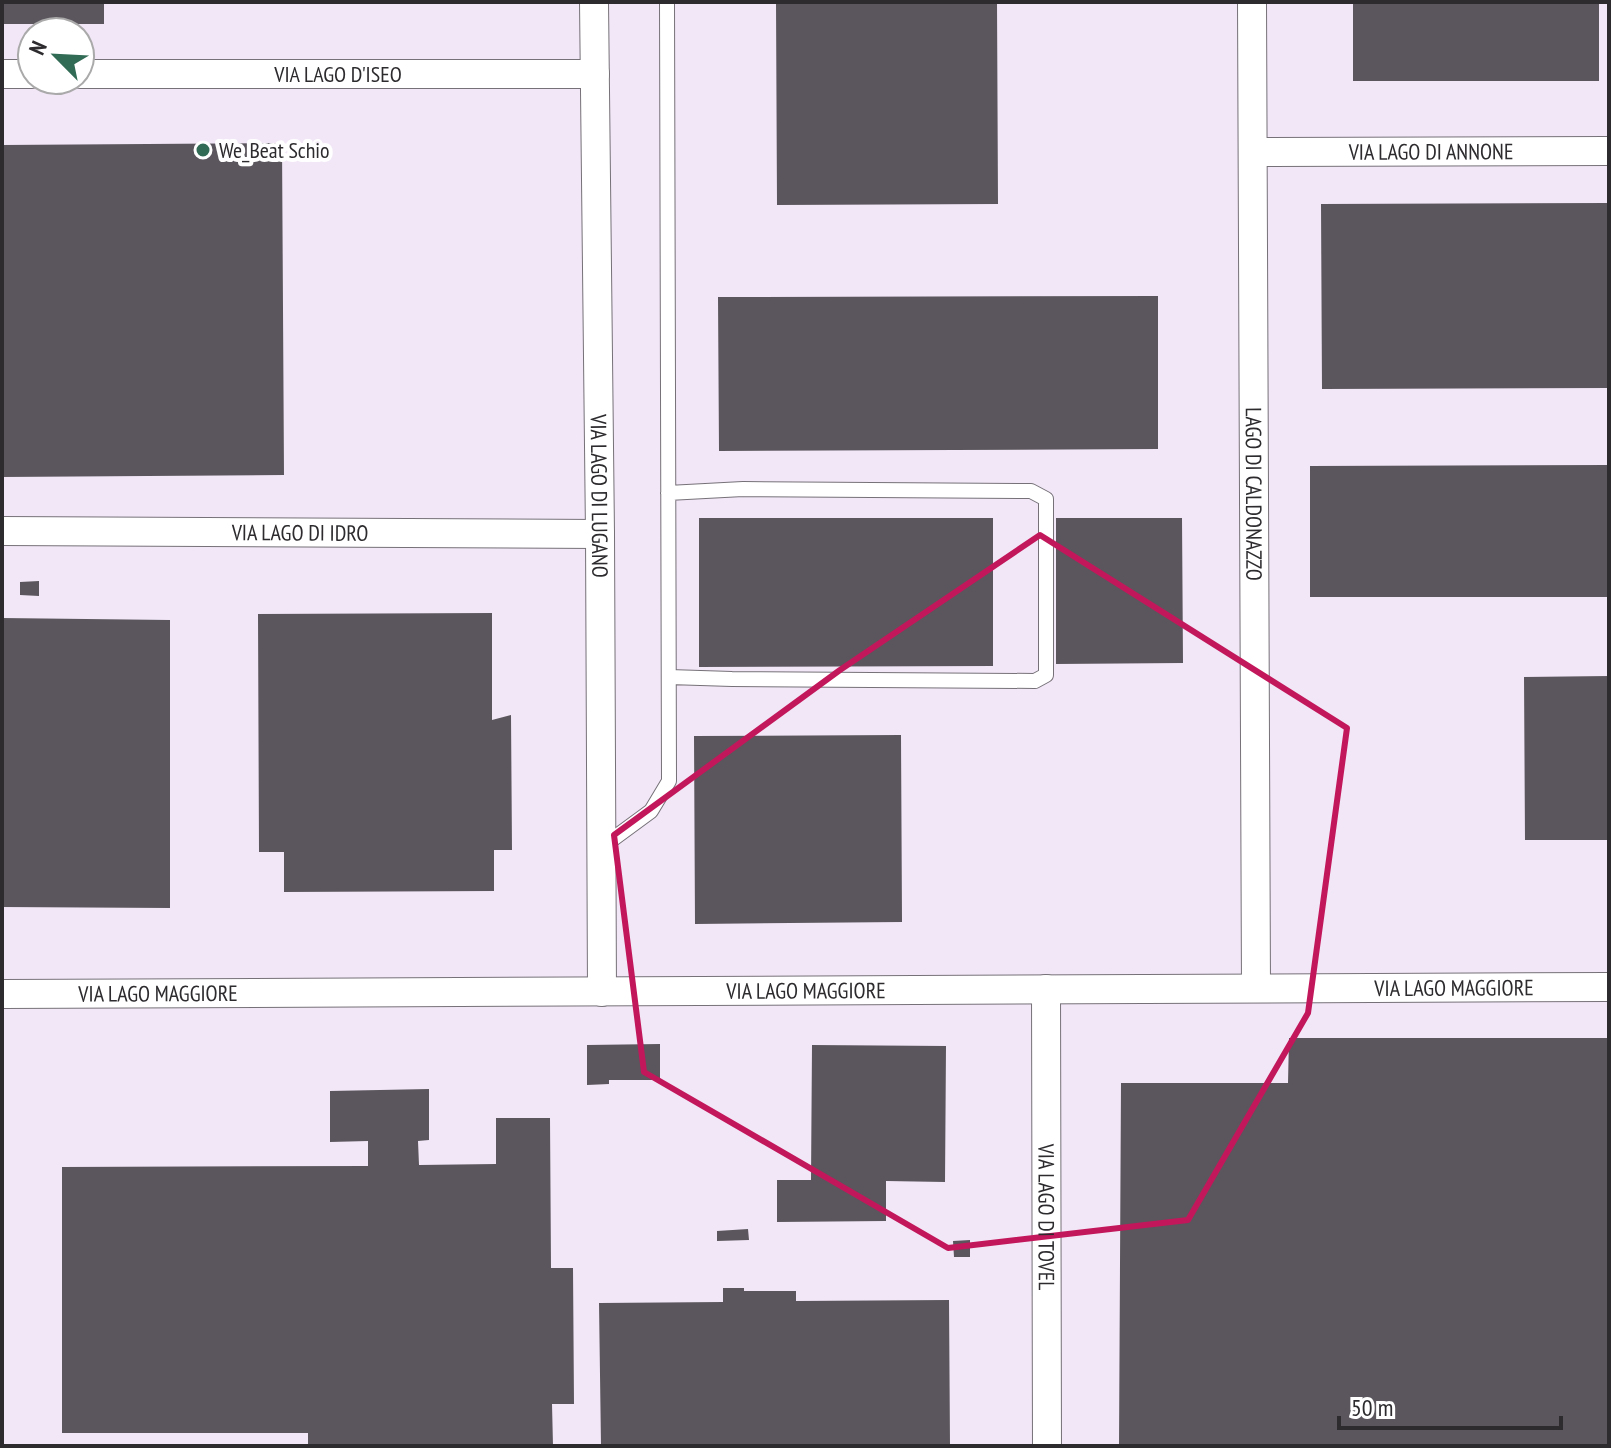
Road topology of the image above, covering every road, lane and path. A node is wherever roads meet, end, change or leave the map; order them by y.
1 (594, 2) edge
2 (667, 2) edge
3 (1252, 2) edge
4 (96, 74) edge
5 (595, 74) junction
6 (1609, 151) edge
7 (1253, 152) junction
8 (668, 493) junction
9 (2, 531) edge
10 (600, 534) junction
11 (669, 677) junction
12 (601, 848) junction
13 (1256, 987) junction
14 (1609, 987) edge
15 (1046, 989) junction
16 (602, 992) junction
17 (2, 994) edge
18 (1047, 1446) edge

1 - 5 street, VIA LAGO DI LUGANO
2 - 8 lane
3 - 7 street, LAGO DI CALDONAZZO
4 - 5 street, VIA LAGO D'ISEO
5 - 10 street, VIA LAGO DI LUGANO
6 - 7 street, VIA LAGO DI ANNONE
7 - 13 street, LAGO DI CALDONAZZO
8 - 11 lane
8 - 11 lane
9 - 10 street, VIA LAGO DI IDRO
10 - 12 street, VIA LAGO DI LUGANO
11 - 12 lane
12 - 16 street, VIA LAGO DI LUGANO
13 - 14 street, VIA LAGO MAGGIORE
13 - 15 street, VIA LAGO MAGGIORE
15 - 16 street, VIA LAGO MAGGIORE
15 - 18 street, VIA LAGO DI TOVEL
16 - 17 street, VIA LAGO MAGGIORE

